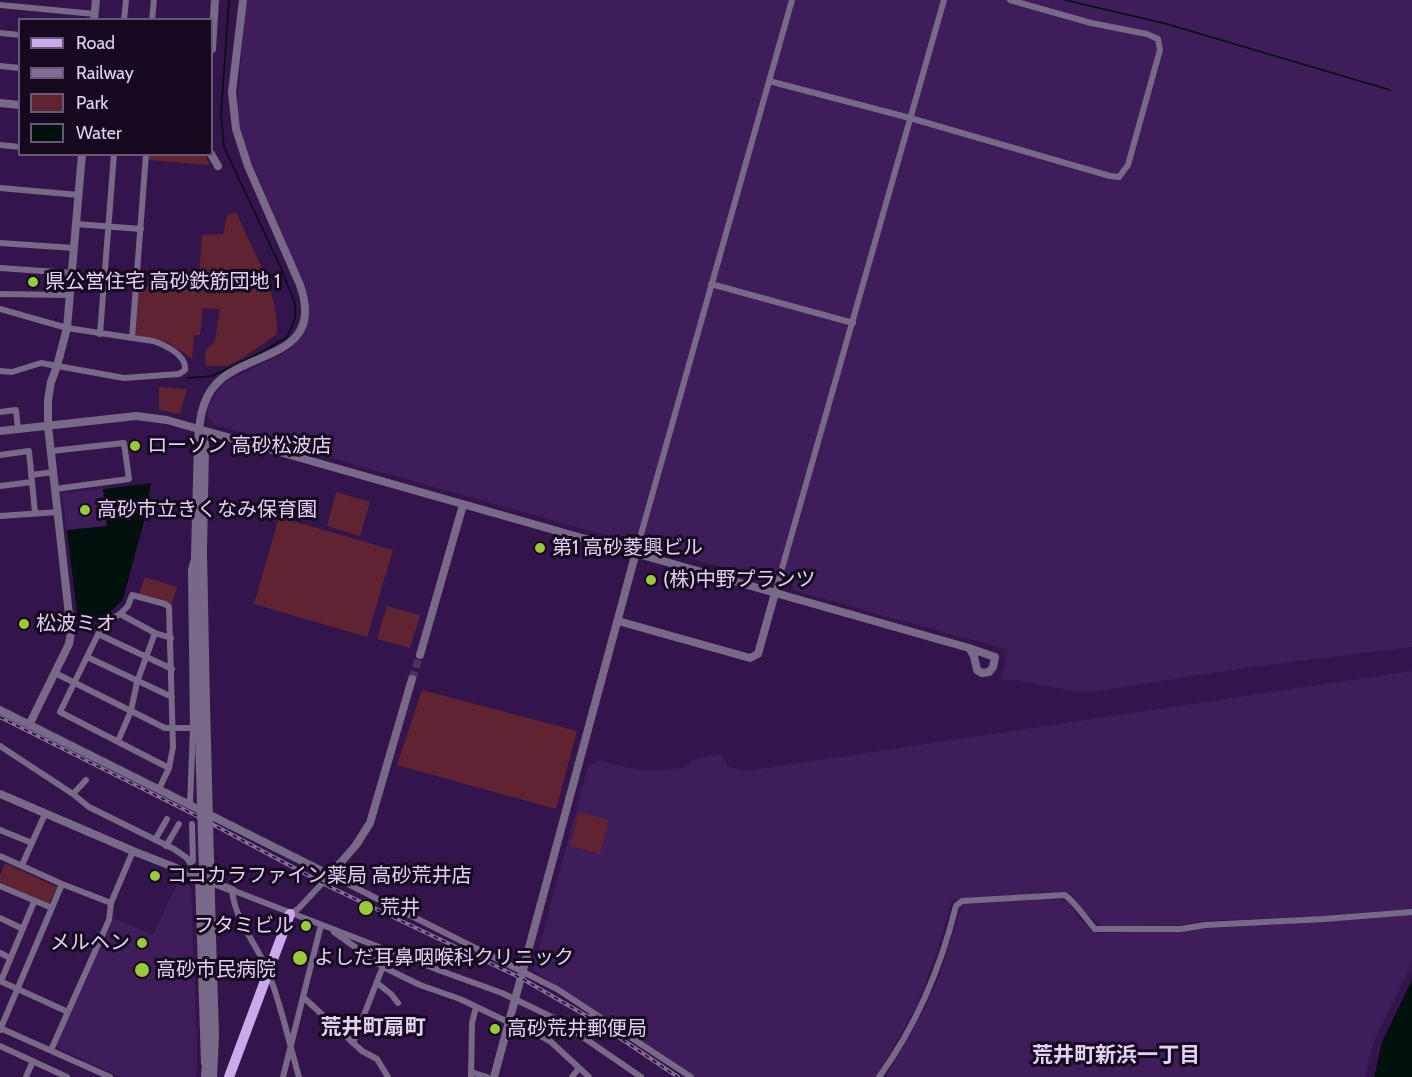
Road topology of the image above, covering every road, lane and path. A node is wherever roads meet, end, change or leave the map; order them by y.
1 (96, 0) edge
2 (126, 0) edge
3 (154, 0) edge
4 (215, 0) edge
5 (243, 0) edge
6 (792, 0) edge
7 (944, 0) edge
8 (1010, 0) edge
9 (0, 5) edge
10 (94, 17) edge
11 (124, 18) edge
12 (152, 18) edge
13 (0, 33) edge
14 (213, 33) edge
15 (18, 35) edge
16 (0, 66) edge
17 (18, 68) edge
18 (770, 81) junction
19 (0, 103) edge
20 (18, 105) edge
21 (910, 118) junction
22 (0, 146) edge
23 (18, 147) edge
24 (82, 156) edge
25 (114, 156) edge
26 (146, 156) edge
27 (212, 156) edge
28 (218, 166) dead end
29 (0, 188) edge
30 (79, 195) junction
31 (76, 224) junction
32 (110, 226) junction
33 (141, 229) junction
34 (0, 243) edge
35 (74, 248) junction
36 (0, 268) edge
37 (72, 273) junction
38 (711, 285) junction
39 (0, 294) edge
40 (70, 295) junction
41 (0, 309) edge
42 (853, 323) junction
43 (67, 328) junction
44 (100, 334) junction
45 (132, 338) junction
46 (57, 366) junction
47 (0, 372) edge
48 (0, 412) edge
49 (48, 426) junction
50 (198, 428) junction
51 (18, 429) junction
52 (0, 431) edge
53 (51, 451) junction
54 (0, 455) edge
55 (54, 472) junction
56 (32, 475) junction
57 (32, 482) junction
58 (0, 486) edge
59 (56, 489) junction
60 (463, 505) junction
61 (58, 512) junction
62 (35, 513) junction
63 (0, 516) edge
64 (636, 552) junction
65 (195, 554) junction
66 (775, 593) junction
67 (120, 614) junction
68 (618, 621) junction
69 (155, 633) junction
70 (98, 634) junction
71 (171, 638) junction
72 (969, 648) junction
73 (420, 655) tunnel mouth
74 (87, 657) junction
75 (146, 658) junction
76 (172, 669) junction
77 (55, 673) junction
78 (412, 679) tunnel mouth
79 (137, 682) junction
80 (74, 683) junction
81 (172, 697) junction
82 (202, 704) junction
83 (0, 710) edge
84 (130, 711) junction
85 (29, 725) junction
86 (193, 728) junction
87 (174, 729) junction
88 (118, 741) junction
89 (0, 746) edge
90 (169, 768) junction
91 (93, 784) dead end
92 (159, 789) junction
93 (0, 794) edge
94 (73, 794) junction
95 (190, 804) junction
96 (45, 813) junction
97 (167, 819) dead end
98 (179, 824) dead end
99 (192, 824) dead end
100 (0, 830) edge
101 (155, 840) junction
102 (32, 843) junction
103 (166, 846) junction
104 (133, 851) junction
105 (0, 855) edge
106 (190, 863) junction
107 (22, 866) junction
108 (187, 874) junction
109 (330, 875) junction
110 (198, 877) junction
111 (62, 884) junction
112 (0, 886) edge
113 (232, 890) junction
114 (34, 902) junction
115 (111, 903) junction
116 (52, 908) junction
117 (1412, 912) edge
118 (290, 914) junction
119 (0, 918) edge
120 (321, 925) junction
121 (329, 928) junction
122 (23, 929) junction
123 (209, 937) junction
124 (389, 951) junction
125 (0, 953) edge
126 (10, 958) junction
127 (383, 967) junction
128 (522, 971) junction
129 (269, 973) junction
130 (0, 981) edge
131 (377, 983) junction
132 (17, 989) junction
133 (303, 997) junction
134 (514, 999) junction
135 (398, 1004) dead end
136 (476, 1007) junction
137 (68, 1012) junction
138 (593, 1014) junction
139 (508, 1020) junction
140 (0, 1029) edge
141 (580, 1034) junction
142 (353, 1043) junction
143 (0, 1046) edge
144 (291, 1048) junction
145 (51, 1050) junction
146 (33, 1061) junction
147 (579, 1068) junction
148 (206, 1073) edge
149 (471, 1075) edge
150 (64, 1076) edge
151 (104, 1076) edge
152 (26, 1077) edge
153 (213, 1077) edge
154 (230, 1077) edge
155 (283, 1077) edge
156 (299, 1077) edge
157 (388, 1077) edge
158 (487, 1077) edge
159 (494, 1077) edge
160 (572, 1077) edge
161 (589, 1077) edge
162 (641, 1077) edge
163 (691, 1077) edge
164 (879, 1077) edge

1 - 10 street
2 - 11 street
3 - 12 street
4 - 14 street
5 - 50 street
6 - 18 street
7 - 21 street
8 - 21 street
9 - 10 street
13 - 15 street
16 - 17 street
18 - 21 street
18 - 38 street
19 - 20 street
21 - 42 street
22 - 23 street
24 - 30 street
25 - 32 street
26 - 33 street
27 - 28 street
29 - 30 street
30 - 31 street
31 - 32 street
31 - 35 street
32 - 33 street
32 - 44 street
33 - 45 street
34 - 35 street
35 - 37 street
36 - 37 street
37 - 40 street
38 - 42 street
38 - 64 street
39 - 40 street
40 - 43 street
41 - 43 street
42 - 66 street
43 - 44 street
43 - 46 street
44 - 45 street
45 - 46 street
46 - 47 street
46 - 49 street
48 - 51 street
49 - 50 street
49 - 51 street
49 - 53 street
50 - 60 street
50 - 65 street
50 - 82 street
51 - 52 street
53 - 55 street
53 - 59 street
54 - 56 street
55 - 56 street
55 - 59 street
56 - 57 street
57 - 58 street
57 - 62 street
59 - 61 street
60 - 64 street
60 - 73 street
61 - 62 street
61 - 77 street
62 - 63 street
64 - 66 street
64 - 68 street
65 - 82 street
65 - 86 street
66 - 68 street
66 - 72 street
67 - 69 street
67 - 70 street
67 - 71 street
68 - 128 street
69 - 71 street
69 - 75 street
70 - 74 street
70 - 75 street
71 - 76 street
72 - 72 street
74 - 79 street
74 - 80 street
75 - 76 street
75 - 79 street
76 - 81 street
77 - 80 street
77 - 85 street
78 - 109 street
79 - 81 street
79 - 84 street
80 - 84 street
80 - 88 street
81 - 87 street
82 - 123 street, bridge
83 - 85 street
84 - 87 street
84 - 88 street
85 - 92 street
86 - 87 street
86 - 95 street
87 - 90 street
88 - 90 street
89 - 94 street
90 - 92 street
91 - 94 street
92 - 95 street
93 - 96 street
94 - 101 street
95 - 109 street
96 - 102 street
96 - 104 street
97 - 101 street
98 - 103 street
99 - 106 street
100 - 102 street
101 - 103 street
102 - 107 street
103 - 106 street
104 - 108 street
104 - 115 street
105 - 107 street
106 - 108 street
107 - 111 street
108 - 110 street
109 - 118 street
109 - 128 street
110 - 113 street
110 - 148 street
111 - 115 street
111 - 116 street
112 - 114 street
113 - 118 street
113 - 129 street
114 - 116 street
114 - 122 street
115 - 137 street
116 - 132 street
117 - 164 street
118 - 120 street
118 - 129 main road
119 - 122 street
120 - 121 street
120 - 133 street
121 - 124 street
121 - 127 street
122 - 126 street
123 - 148 street
123 - 153 street
124 - 127 street
124 - 134 street
125 - 126 street
126 - 130 street
127 - 131 street
127 - 136 street
128 - 134 street
128 - 138 street
129 - 144 street
129 - 154 main road
130 - 132 street
131 - 135 street
131 - 142 street
132 - 137 street
132 - 140 street
133 - 142 street
133 - 144 street
134 - 139 street
134 - 141 street
136 - 139 street
136 - 149 street
137 - 145 street
138 - 141 street
138 - 163 street
139 - 147 street
139 - 159 street
140 - 145 street
141 - 162 street
142 - 157 street
143 - 146 street
144 - 155 street
144 - 156 street
145 - 151 street
146 - 150 street
146 - 152 street
147 - 160 street
147 - 161 street
149 - 158 street

